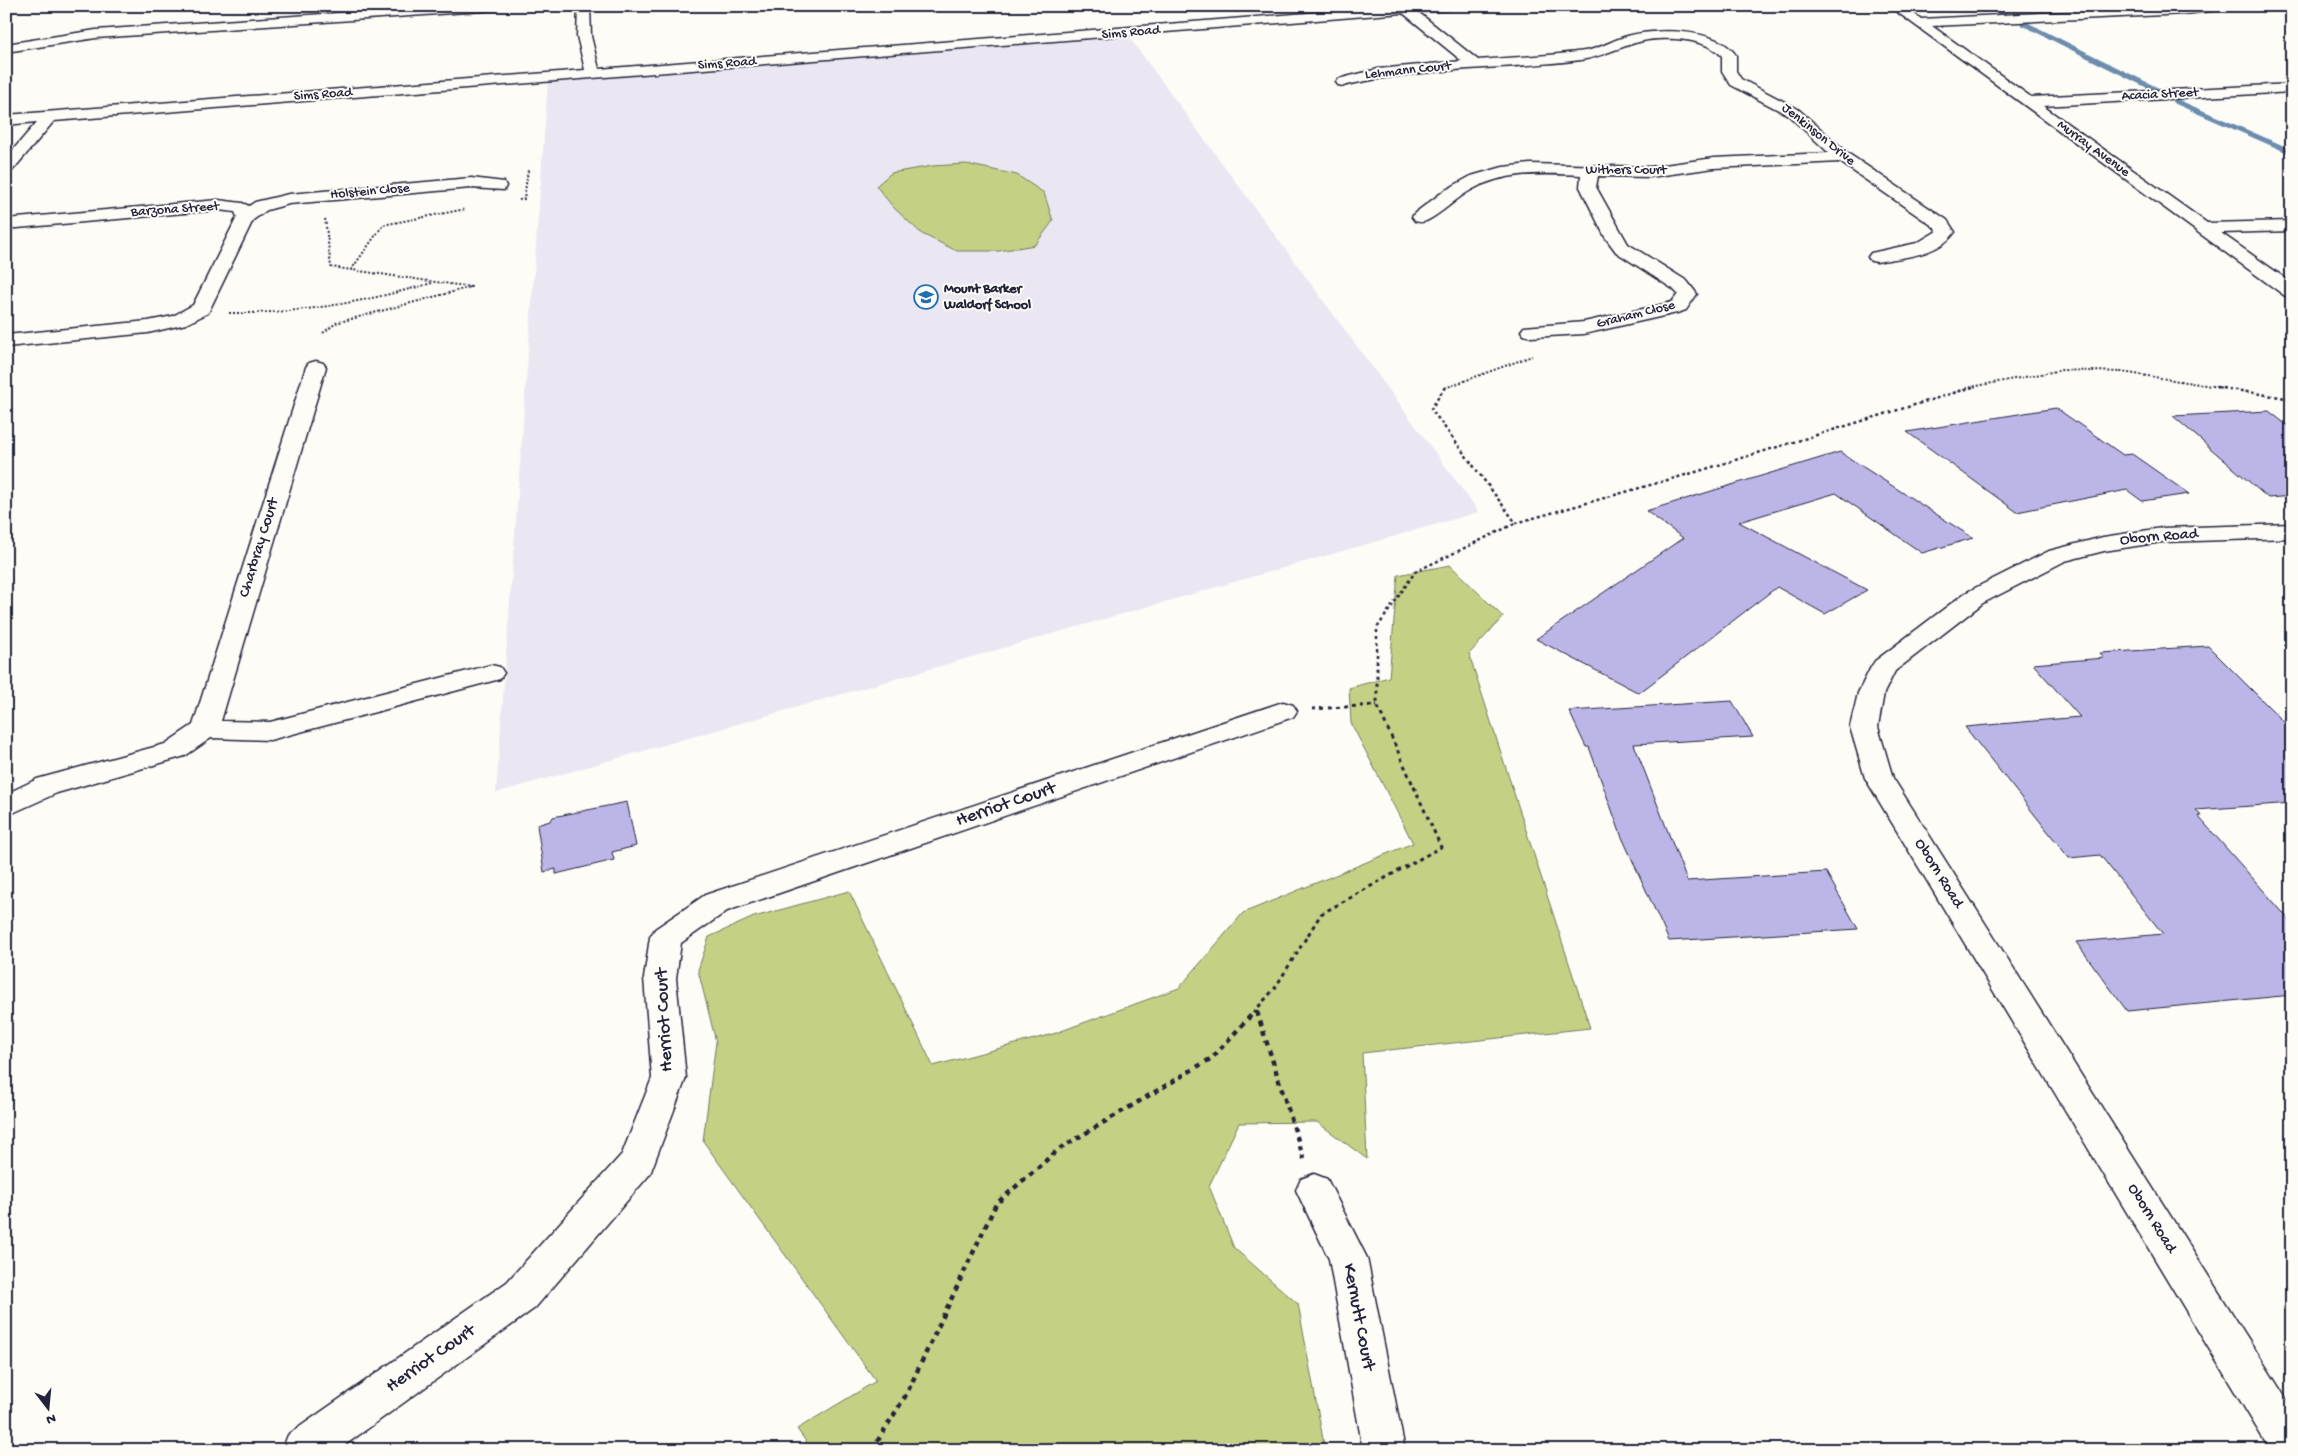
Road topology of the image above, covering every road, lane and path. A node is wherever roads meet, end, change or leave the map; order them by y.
1 (496, 6) edge
2 (584, 6) edge
3 (1448, 6) edge
4 (1895, 6) edge
5 (2219, 6) edge
6 (378, 10) edge
7 (1407, 10) junction
8 (1918, 23) junction
9 (584, 36) junction
10 (6, 48) edge
11 (1475, 64) junction
12 (593, 75) junction
13 (560, 77) junction
14 (1343, 82) dead end
15 (2292, 88) edge
16 (2263, 90) junction
17 (2292, 101) edge
18 (2028, 102) junction
19 (48, 117) junction
20 (6, 120) edge
21 (1844, 157) junction
22 (6, 168) edge
23 (528, 170) dead end
24 (1590, 171) junction
25 (498, 186) dead end
26 (517, 200) dead end
27 (474, 208) dead end
28 (325, 211) dead end
29 (1421, 216) dead end
30 (246, 217) junction
31 (6, 224) edge
32 (2292, 226) edge
33 (2203, 228) junction
34 (2292, 242) edge
35 (2224, 243) junction
36 (1877, 256) dead end
37 (351, 270) junction
38 (434, 282) junction
39 (2292, 292) edge
40 (224, 313) dead end
41 (1531, 331) joint
42 (323, 333) dead end
43 (6, 341) edge
44 (316, 366) dead end
45 (2292, 399) edge
46 (1516, 523) junction
47 (2292, 531) edge
48 (492, 673) dead end
49 (1377, 705) junction
50 (1283, 711) joint
51 (205, 729) junction
52 (6, 806) edge
53 (1256, 1009) junction
54 (1314, 1190) joint
55 (2292, 1447) edge
56 (303, 1450) edge
57 (872, 1450) edge
58 (1384, 1450) edge

1 - 6 street
2 - 9 street
3 - 7 street, Sims Road
4 - 8 street, Murray Avenue
5 - 8 street
6 - 10 street
7 - 11 street
7 - 12 street, Sims Road
8 - 18 street, Murray Avenue
9 - 12 street
9 - 13 street
11 - 14 street, Lehmann Court
11 - 21 street, Jenkinson Drive
12 - 13 street, Sims Road
13 - 19 street, Sims Road
15 - 16 street, Acacia Street
16 - 17 street
16 - 18 street, Acacia Street
18 - 33 street, Murray Avenue
19 - 20 street, Sims Road
19 - 22 street
21 - 24 street, Withers Court
21 - 36 street, Jenkinson Drive
23 - 26 path
24 - 29 street, Withers Court
24 - 41 street, Graham Close
25 - 30 street, Holstein Close
27 - 37 path
28 - 37 path
30 - 31 street, Barzona Street
30 - 43 street
32 - 33 street
33 - 35 street, Murray Avenue
34 - 35 street
35 - 39 street, Murray Avenue
37 - 38 path
38 - 40 path
38 - 42 path
41 - 46 path
44 - 51 street, Charbray Court
45 - 46 path
46 - 49 path
47 - 55 street, Oborn Road
48 - 51 street
49 - 50 path
49 - 53 path
50 - 56 street, Herriot Court
51 - 52 street
53 - 54 path
53 - 57 path
54 - 58 street, Kernutt Court

